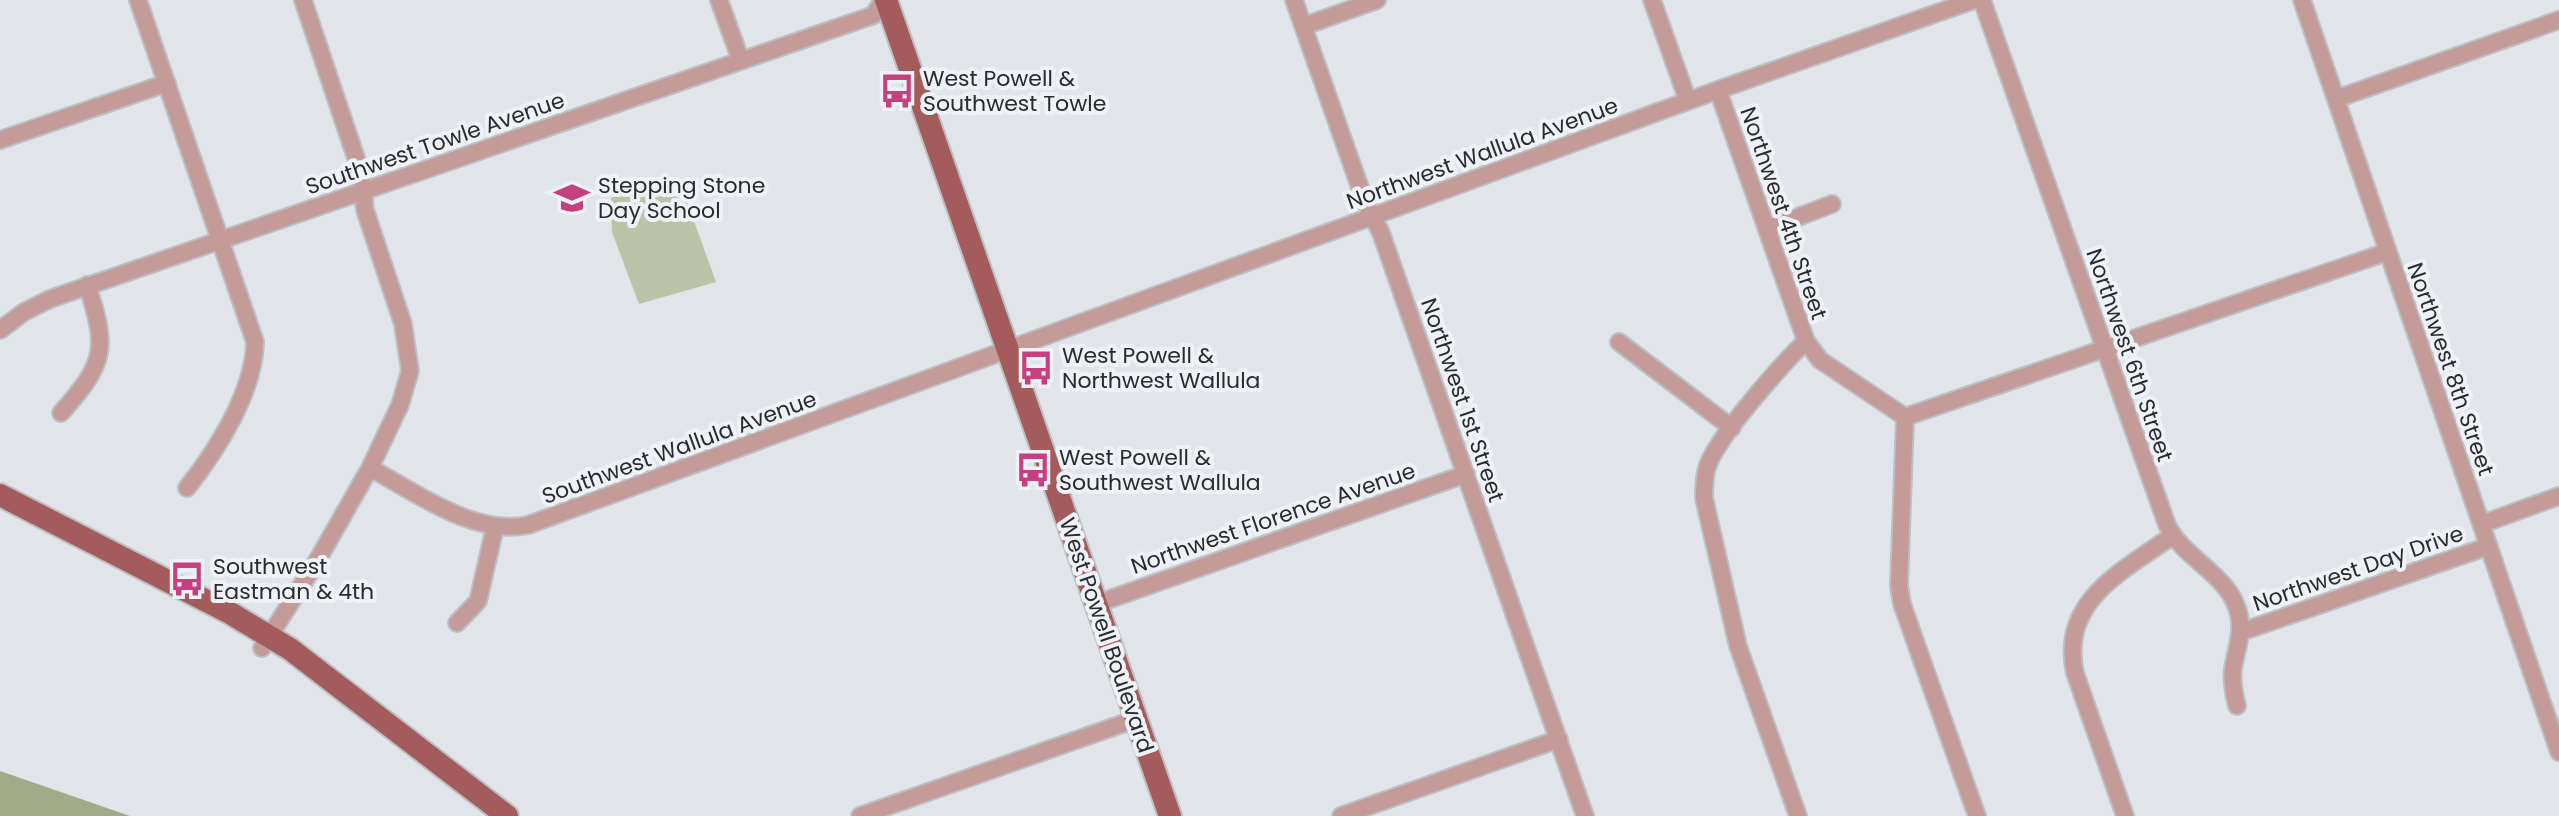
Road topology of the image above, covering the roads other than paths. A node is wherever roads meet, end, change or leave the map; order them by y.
1 (138, 0) edge
2 (303, 0) edge
3 (719, 0) edge
4 (885, 0) edge
5 (1294, 0) edge
6 (1377, 0) edge
7 (1652, 0) edge
8 (1974, 0) edge
9 (1982, 0) edge
10 (2302, 0) edge
11 (2559, 20) edge
12 (1304, 26) junction
13 (741, 61) junction
14 (167, 83) junction
15 (1718, 90) junction
16 (2336, 99) junction
17 (1688, 101) junction
18 (0, 140) edge
19 (363, 190) junction
20 (1832, 204) dead end
21 (1374, 216) junction
22 (1767, 229) junction
23 (221, 239) junction
24 (2387, 252) junction
25 (87, 285) junction
26 (0, 330) edge
27 (1806, 341) junction
28 (1619, 342) dead end
29 (2105, 349) junction
30 (1007, 351) junction
31 (61, 413) dead end
32 (1905, 417) junction
33 (1732, 428) junction
34 (370, 468) junction
35 (1466, 474) junction
36 (187, 488) dead end
37 (2559, 496) edge
38 (3, 502) edge
39 (2482, 524) junction
40 (495, 527) junction
41 (2172, 536) junction
42 (2489, 546) junction
43 (1096, 604) junction
44 (457, 623) dead end
45 (2241, 632) junction
46 (266, 642) junction
47 (2237, 706) dead end
48 (1136, 719) junction
49 (1559, 739) junction
50 (2559, 752) edge
51 (483, 816) edge
52 (507, 816) edge
53 (860, 816) edge
54 (1170, 816) edge
55 (1341, 816) edge
56 (1585, 816) edge
57 (1798, 816) edge
58 (1977, 816) edge
59 (2125, 816) edge

1 - 14 street
2 - 19 street
3 - 13 street
4 - 13 street, Southwest Towle Avenue
4 - 30 main road, West Powell Boulevard
5 - 12 street, Northwest 1st Street
6 - 12 street
7 - 17 street
8 - 15 street, Northwest Wallula Avenue
9 - 29 street, Northwest 6th Street
10 - 16 street, Northwest 8th Street
11 - 16 street
12 - 21 street, Northwest 1st Street
13 - 19 street, Southwest Towle Avenue
14 - 18 street
14 - 23 street
15 - 17 street, Northwest Wallula Avenue
15 - 22 street, Northwest 4th Street
16 - 24 street, Northwest 8th Street
17 - 21 street, Northwest Wallula Avenue
19 - 23 street, Southwest Towle Avenue
19 - 34 street
20 - 22 street
21 - 30 street, Northwest Wallula Avenue
21 - 35 street, Northwest 1st Street
22 - 27 street, Northwest 4th Street
23 - 25 street, Southwest Towle Avenue
23 - 36 street
24 - 29 street
24 - 39 street, Northwest 8th Street
25 - 26 street, Southwest Towle Avenue
25 - 31 street
27 - 32 street, Northwest 4th Street
27 - 33 street
28 - 33 street
29 - 32 street
29 - 41 street, Northwest 6th Street
30 - 40 street, Southwest Wallula Avenue
30 - 43 main road, West Powell Boulevard
32 - 58 street
33 - 57 street
34 - 40 street, Southwest Wallula Avenue
34 - 46 street
35 - 43 street, Northwest Florence Avenue
35 - 49 street, Northwest 1st Street
37 - 39 street, Northwest Day Drive
38 - 46 main road
39 - 42 street, Northwest 8th Street
40 - 44 street
41 - 45 street, Northwest 6th Street
41 - 59 street
42 - 45 street, Northwest Day Drive
42 - 50 street, Northwest 8th Street
43 - 48 main road, West Powell Boulevard
45 - 47 street
46 - 51 main road
46 - 52 main road
48 - 53 street
48 - 54 main road, West Powell Boulevard
49 - 55 street
49 - 56 street, Northwest 1st Street

